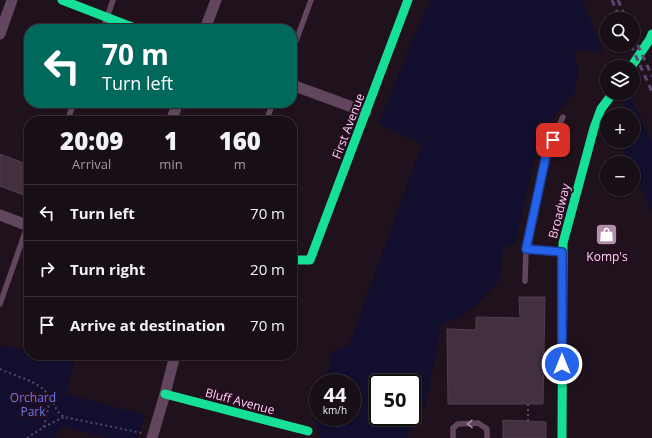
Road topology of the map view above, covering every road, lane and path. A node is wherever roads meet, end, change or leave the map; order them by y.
1 (12, 0) edge
2 (62, 0) edge
3 (113, 0) edge
4 (216, 0) edge
5 (311, 0) edge
6 (408, 0) edge
7 (107, 18) junction
8 (105, 24) edge
9 (123, 24) edge
10 (207, 24) edge
11 (0, 34) edge
12 (652, 34) edge
13 (297, 38) edge
14 (636, 60) edge
15 (297, 87) edge
16 (608, 100) edge
17 (366, 112) junction
18 (563, 117) dead end
19 (0, 215) edge
20 (24, 222) edge
21 (24, 238) edge
22 (526, 249) junction
23 (562, 252) junction
24 (297, 260) edge
25 (525, 281) dead end
26 (0, 304) edge
27 (174, 360) edge
28 (0, 369) edge
29 (165, 394) junction
30 (50, 398) junction
31 (528, 404) dead end
32 (64, 417) junction
33 (528, 421) dead end
34 (44, 427) junction
35 (308, 431) dead end
36 (152, 437) edge
37 (27, 438) edge
38 (453, 438) edge
39 (487, 438) edge
40 (562, 438) edge

1 - 11 street
2 - 7 street
3 - 7 lane
4 - 10 street
5 - 13 lane
6 - 17 street, First Avenue
7 - 8 lane
7 - 9 street
12 - 14 street
15 - 17 street
16 - 23 street, Broadway
17 - 24 street, First Avenue
18 - 22 lane
19 - 20 street
21 - 26 lane
22 - 23 lane
22 - 25 lane
23 - 40 street, Broadway
27 - 29 street
28 - 30 path
29 - 35 street, Bluff Avenue
29 - 36 street
30 - 32 path
30 - 34 path
31 - 33 path
32 - 34 path
32 - 36 path
34 - 37 path
39 -> 38 lane

